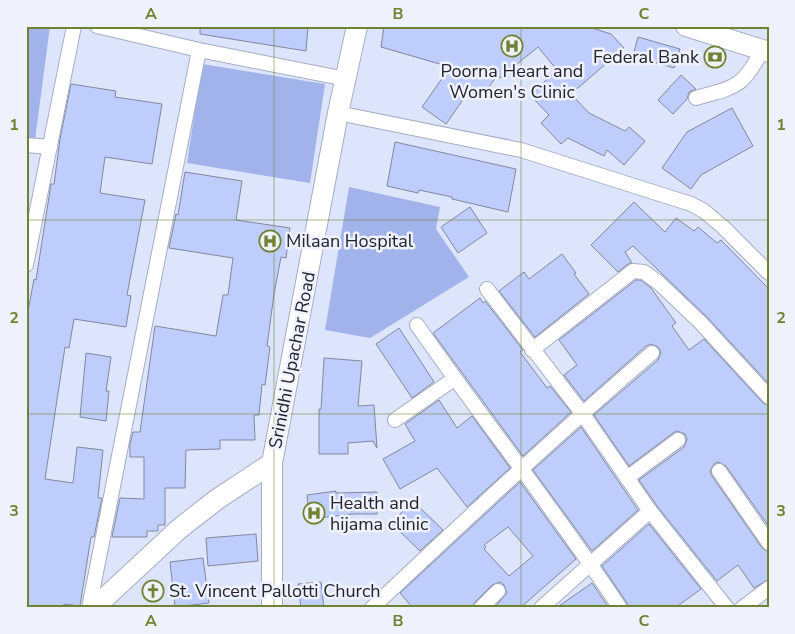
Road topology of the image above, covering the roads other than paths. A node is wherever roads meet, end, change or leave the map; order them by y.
1 (74, 26) edge
2 (97, 26) edge
3 (357, 26) edge
4 (686, 26) edge
5 (199, 50) junction
6 (765, 51) edge
7 (346, 79) junction
8 (696, 98) dead end
9 (338, 113) junction
10 (26, 145) edge
11 (50, 147) junction
12 (26, 265) edge
13 (768, 269) edge
14 (487, 289) dead end
15 (417, 325) dead end
16 (532, 350) junction
17 (652, 353) dead end
18 (454, 379) junction
19 (769, 397) edge
20 (582, 413) junction
21 (394, 420) dead end
22 (678, 440) dead end
23 (272, 463) junction
24 (521, 468) junction
25 (719, 471) dead end
26 (627, 478) junction
27 (650, 511) junction
28 (769, 542) edge
29 (590, 562) junction
30 (769, 588) edge
31 (498, 591) dead end
32 (90, 608) edge
33 (94, 608) edge
34 (272, 608) edge
35 (372, 608) edge
36 (481, 608) edge
37 (541, 608) edge
38 (620, 608) edge
39 (727, 608) edge
40 (742, 608) edge

1 - 11 street
2 - 5 street
3 - 7 street, Srinidhi Upachar Road
4 - 6 street
5 - 7 street
5 - 32 street
6 - 8 street
7 - 9 street, Srinidhi Upachar Road
9 - 13 street
9 - 23 street, Srinidhi Upachar Road
10 - 11 street
11 - 12 street
14 - 16 street
15 - 18 street
16 - 19 street
16 - 20 street
17 - 20 street
18 - 21 street
18 - 24 street
20 - 24 street
20 - 26 street
22 - 26 street
23 - 33 street
23 - 34 street, Srinidhi Upachar Road
24 - 29 street
24 - 35 street
25 - 28 street
26 - 27 street
27 - 29 street
27 - 39 street
29 - 37 street
29 - 38 street
30 - 40 street
31 - 36 street

